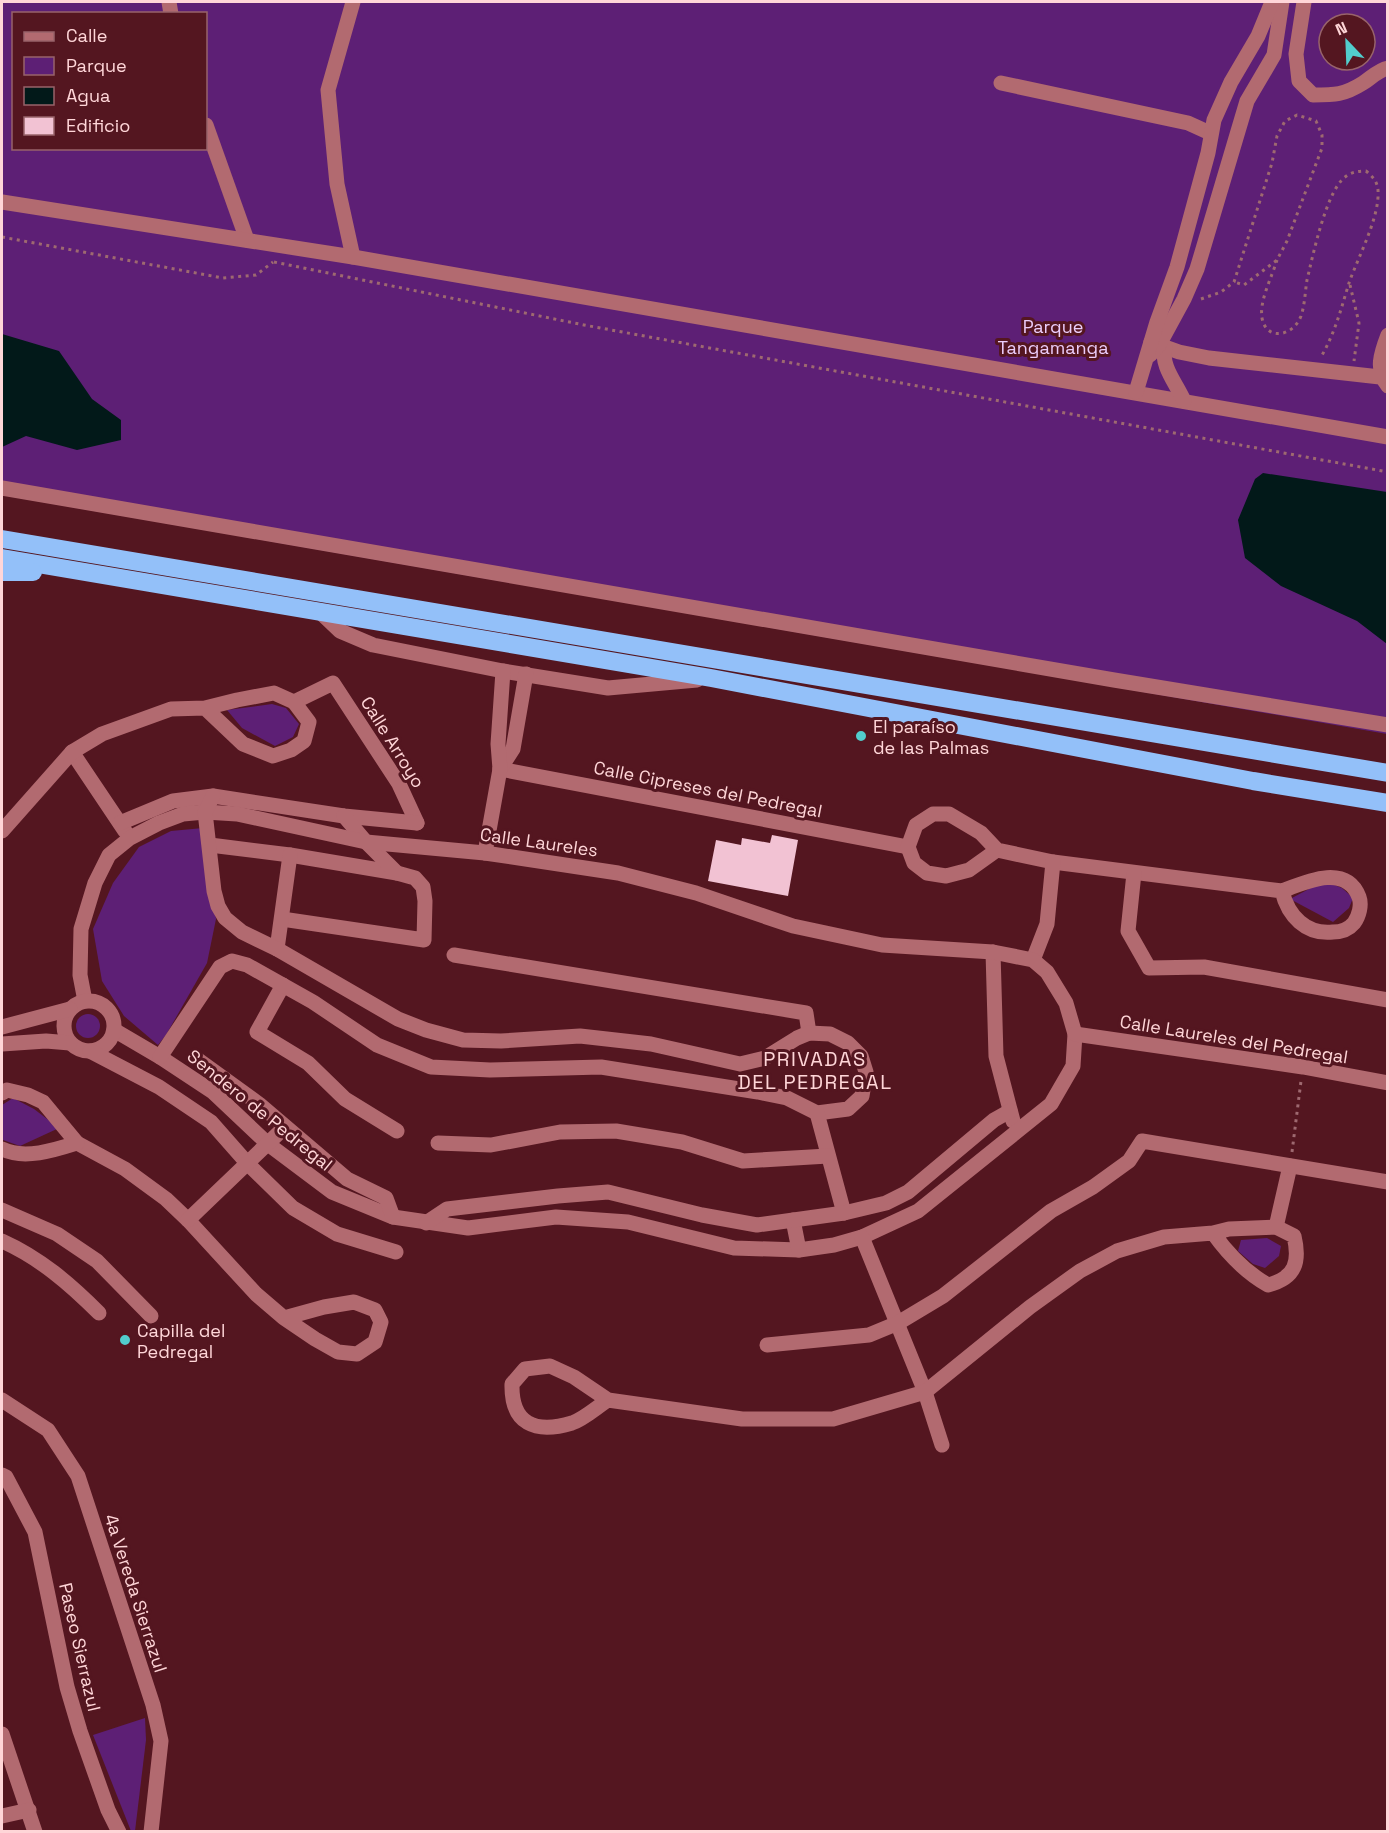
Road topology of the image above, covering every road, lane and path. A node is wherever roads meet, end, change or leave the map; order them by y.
1 (352, 2) edge
2 (1272, 2) edge
3 (1282, 2) edge
4 (1304, 2) edge
5 (1388, 68) edge
6 (1001, 83) dead end
7 (207, 128) edge
8 (1210, 133) junction
9 (2, 202) edge
10 (2, 237) edge
11 (247, 240) junction
12 (293, 248) junction
13 (353, 257) junction
14 (1277, 261) junction
15 (274, 262) junction
16 (1234, 282) junction
17 (1349, 283) junction
18 (1184, 299) junction
19 (1388, 335) edge
20 (1158, 345) junction
21 (1311, 369) junction
22 (1350, 373) junction
23 (1384, 381) edge
24 (1136, 392) junction
25 (1184, 401) junction
26 (1388, 436) edge
27 (1388, 472) edge
28 (2, 488) edge
29 (2, 539) edge
30 (2, 558) edge
31 (86, 572) junction
32 (2, 573) edge
33 (319, 610) junction
34 (503, 671) junction
35 (526, 674) junction
36 (711, 678) junction
37 (294, 702) junction
38 (205, 708) junction
39 (1388, 725) edge
40 (72, 752) junction
41 (500, 769) junction
42 (1388, 773) edge
43 (213, 796) junction
44 (1388, 803) edge
45 (205, 812) junction
46 (344, 816) junction
47 (120, 823) junction
48 (2, 831) edge
49 (130, 838) junction
50 (366, 842) junction
51 (210, 845) junction
52 (908, 847) junction
53 (998, 849) junction
54 (485, 853) junction
55 (290, 855) junction
56 (1053, 862) junction
57 (397, 873) junction
58 (1134, 873) junction
59 (1281, 891) junction
60 (282, 919) junction
61 (277, 950) junction
62 (993, 952) junction
63 (454, 955) dead end
64 (1033, 960) junction
65 (283, 985) junction
66 (1388, 1000) edge
67 (85, 1001) junction
68 (70, 1009) junction
69 (2, 1027) edge
70 (114, 1030) junction
71 (809, 1033) junction
72 (1075, 1034) junction
73 (70, 1042) junction
74 (2, 1044) edge
75 (90, 1051) junction
76 (160, 1057) junction
77 (197, 1059) dead end
78 (1303, 1067) junction
79 (225, 1079) junction
80 (1388, 1083) edge
81 (213, 1092) junction
82 (2, 1093) edge
83 (228, 1107) junction
84 (1010, 1111) junction
85 (817, 1113) junction
86 (211, 1122) junction
87 (285, 1128) junction
88 (397, 1131) dead end
89 (1016, 1132) junction
90 (77, 1143) junction
91 (438, 1143) dead end
92 (268, 1144) junction
93 (2, 1149) edge
94 (828, 1156) junction
95 (248, 1164) junction
96 (1290, 1166) junction
97 (347, 1179) junction
98 (1388, 1182) edge
99 (332, 1192) junction
100 (908, 1192) junction
101 (558, 1196) junction
102 (631, 1198) junction
103 (473, 1206) junction
104 (2, 1210) edge
105 (918, 1210) junction
106 (844, 1213) junction
107 (702, 1215) junction
108 (393, 1217) junction
109 (556, 1217) junction
110 (188, 1220) junction
111 (793, 1220) junction
112 (628, 1222) junction
113 (426, 1224) junction
114 (1276, 1227) junction
115 (468, 1228) junction
116 (1213, 1233) junction
117 (862, 1238) junction
118 (701, 1240) junction
119 (2, 1241) edge
120 (799, 1250) junction
121 (396, 1252) dead end
122 (99, 1313) dead end
123 (151, 1316) dead end
124 (284, 1318) junction
125 (898, 1323) junction
126 (767, 1344) dead end
127 (926, 1392) junction
128 (2, 1400) edge
129 (608, 1400) junction
130 (942, 1445) dead end
131 (2, 1475) edge
132 (2, 1734) edge
133 (29, 1810) junction
134 (2, 1816) edge
135 (35, 1832) edge
136 (119, 1832) edge
137 (151, 1832) edge

1 - 13 street
2 - 8 street
3 - 18 street
4 - 5 street
6 - 8 street
7 - 11 street
8 - 20 street
9 - 11 street
10 - 15 path
11 - 12 street
12 - 13 street
12 - 15 path
13 - 24 street
14 - 16 path
14 - 16 path
14 - 17 path
15 - 27 path
16 - 18 path
17 - 21 path
17 - 22 path
18 - 20 street
19 - 23 street
20 - 21 street
20 - 24 street
20 - 25 street
21 - 22 street
22 - 23 street
24 - 25 street
25 - 26 street
28 - 39 street
29 - 42 highway
30 - 31 highway
31 - 32 highway
31 - 33 highway
33 - 34 street
33 - 36 highway
34 - 35 street
34 - 41 street
35 - 36 street
35 - 41 street
36 - 44 highway
37 - 38 street
37 - 38 street
37 - 46 street, Calle Arroyo
38 - 40 street
40 - 47 street
40 - 48 street
41 - 52 street, Calle Cipreses del Pedregal
41 - 54 street
43 - 45 street
43 - 46 street
43 - 47 street
45 - 49 street, Calle Laureles
45 - 50 street, Calle Laureles
45 - 51 street
46 - 50 street
47 - 49 street
49 - 67 street, Calle Laureles
50 - 54 street, Calle Laureles
50 - 57 street
51 - 55 street
51 - 61 street
52 - 53 street
52 - 53 street
53 - 56 street
54 - 62 street, Calle Laureles
55 - 57 street
55 - 60 street
56 - 58 street
56 - 64 street
57 - 60 street
58 - 59 street
58 - 66 street
59 - 59 street
60 - 61 street
61 - 71 street
62 - 64 street, Calle Laureles
62 - 84 street
63 - 71 street
64 - 72 street
65 - 76 street
65 - 85 street
65 - 88 street
67 - 68 street
67 - 70 street
68 - 69 street
68 - 73 street
70 - 75 street
70 - 76 street, Sendero de Pedregal
71 - 85 street
72 - 78 street, Calle Laureles del Pedregal
72 - 89 street, Sendero de Pedregal
73 - 74 street
73 - 75 street
75 - 86 street
76 - 81 street, Sendero de Pedregal
77 - 79 street
78 - 80 street, Calle Laureles del Pedregal
78 - 96 path
79 - 81 street
79 - 87 street
81 - 83 street, Sendero de Pedregal
82 - 90 street
83 - 86 street
83 - 92 street, Sendero de Pedregal
84 - 89 street
84 - 100 street
85 - 94 street
86 - 95 street
87 - 92 street
87 - 97 street
89 - 105 street, Sendero de Pedregal
90 - 93 street
90 - 110 street
91 - 94 street
92 - 95 street
92 - 99 street, Sendero de Pedregal
94 - 106 street
95 - 110 street
95 - 121 street
96 - 98 street
96 - 114 street
96 - 125 street
97 - 99 street
97 - 108 street
99 - 108 street, Sendero de Pedregal
100 - 105 street
100 - 106 street
101 - 102 street
101 - 103 street
101 - 109 street
102 - 107 street
102 - 112 street
103 - 113 street
103 - 115 street
104 - 123 street
105 - 117 street, Sendero de Pedregal
106 - 111 street
107 - 111 street
107 - 118 street
108 - 113 street, Sendero de Pedregal
109 - 112 street, Sendero de Pedregal
109 - 115 street, Sendero de Pedregal
110 - 124 street
111 - 120 street
112 - 118 street, Sendero de Pedregal
113 - 115 street, Sendero de Pedregal
114 - 116 street
114 - 116 street
116 - 127 street
117 - 120 street, Sendero de Pedregal
117 - 125 street
118 - 120 street, Sendero de Pedregal
119 - 122 street
124 - 124 street
125 - 126 street
125 - 127 street
127 - 129 street
127 - 130 street
128 - 137 street, 4a Vereda Sierrazul
129 - 129 street
131 - 136 street, Paseo Sierrazul
132 - 133 street
133 - 134 street
133 - 135 street

